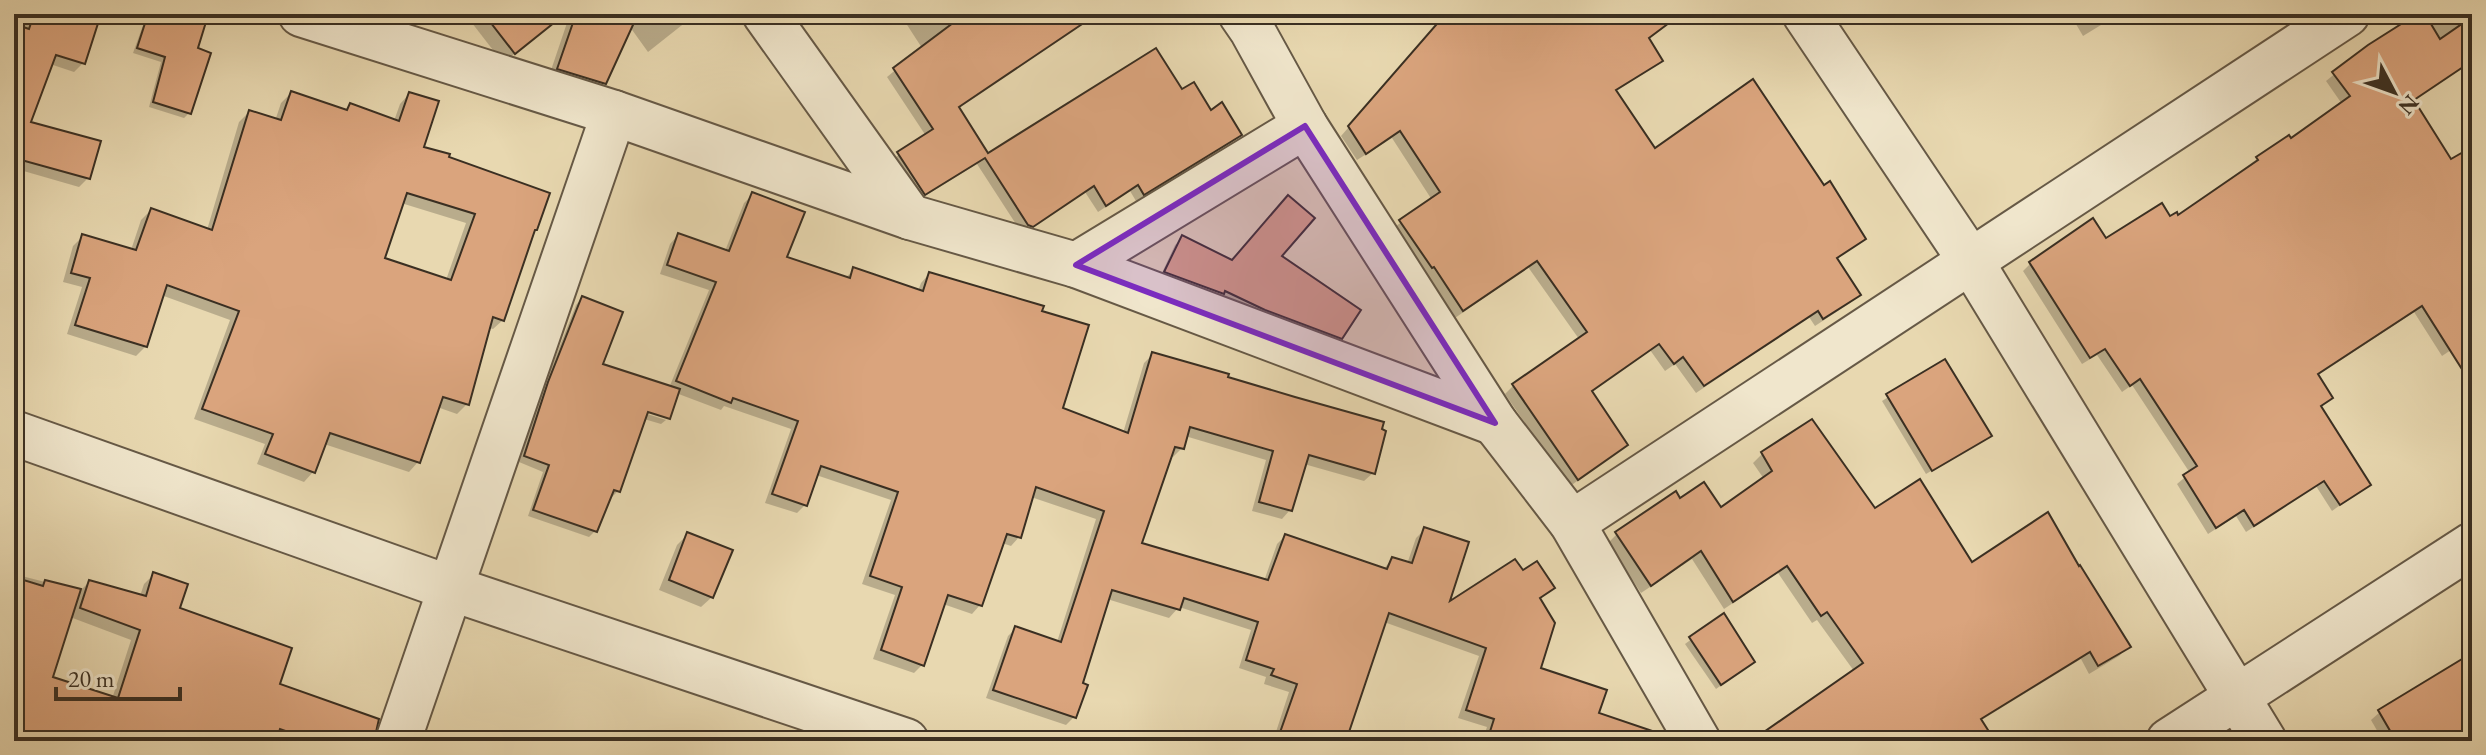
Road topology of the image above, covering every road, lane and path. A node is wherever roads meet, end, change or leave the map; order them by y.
1 (765, 14) edge
2 (1805, 14) edge
3 (2347, 14) edge
4 (307, 15) edge
5 (1257, 19) edge
6 (614, 113) junction
7 (1305, 126) junction
8 (910, 217) junction
9 (1970, 260) junction
10 (1076, 265) junction
11 (1495, 423) junction
12 (14, 433) edge
13 (1572, 523) junction
14 (2472, 545) edge
15 (450, 588) junction
16 (2237, 699) junction
17 (398, 741) edge
18 (906, 741) edge
19 (1698, 741) edge
20 (2169, 741) edge
21 (2264, 741) edge

1 - 8 street
2 - 9 street
3 - 9 street
4 - 6 street
5 - 7 street
6 - 8 street
6 - 15 street
7 - 10 street
7 - 11 street
8 - 10 street
9 - 13 street
9 - 16 street
10 - 11 street
11 - 13 street
12 - 15 street
13 - 19 street
14 - 16 street
15 - 17 street
15 - 18 street
16 - 20 street
16 - 21 street

